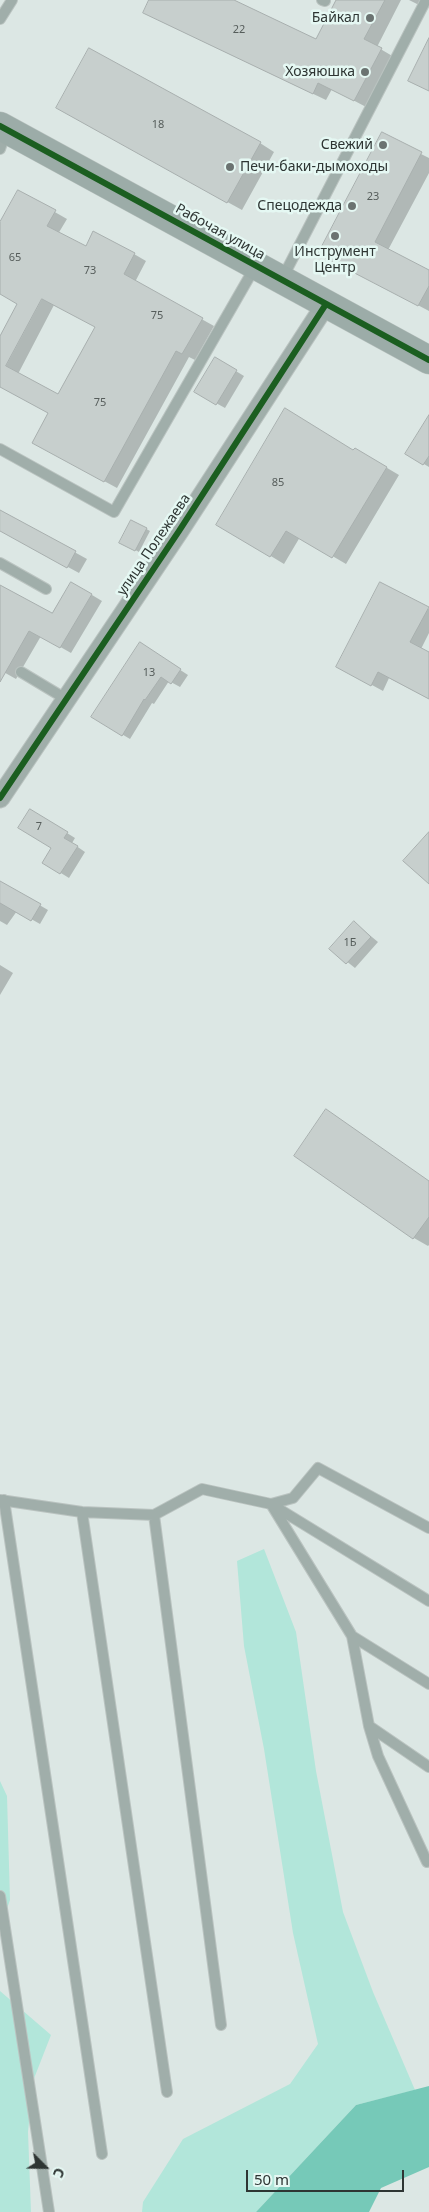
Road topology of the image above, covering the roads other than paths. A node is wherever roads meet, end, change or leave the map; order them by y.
1 (426, 0) edge
2 (8, 2) edge
3 (0, 19) edge
4 (2, 135) edge
5 (255, 266) junction
6 (282, 280) junction
7 (326, 304) junction
8 (429, 360) edge
9 (0, 449) edge
10 (0, 564) edge
11 (46, 589) dead end
12 (21, 672) dead end
13 (66, 699) junction
14 (0, 798) edge
15 (2, 1500) edge
16 (271, 1504) junction
17 (82, 1512) junction
18 (154, 1515) junction
19 (429, 1528) edge
20 (429, 1601) edge
21 (352, 1636) junction
22 (429, 1684) edge
23 (369, 1726) junction
24 (429, 1767) edge
25 (427, 1862) dead end
26 (0, 1896) edge
27 (221, 2025) dead end
28 (167, 2092) dead end
29 (102, 2154) dead end
30 (49, 2212) edge

1 - 6 lane
2 - 3 lane
4 - 5 street, Рабочая улица
5 - 6 street, Рабочая улица
5 - 9 lane
6 - 7 street, Рабочая улица
7 - 8 street, Рабочая улица
7 - 13 street, улица Полежаева
10 - 11 lane
12 - 13 lane
13 - 14 street, улица Полежаева
15 - 17 lane
15 - 29 lane
16 - 18 lane
16 - 19 lane
16 - 20 lane
16 - 21 lane
17 - 18 lane
17 - 28 lane
18 - 27 lane
21 - 22 lane
21 - 23 lane
23 - 24 lane
23 - 25 lane
26 - 30 lane

